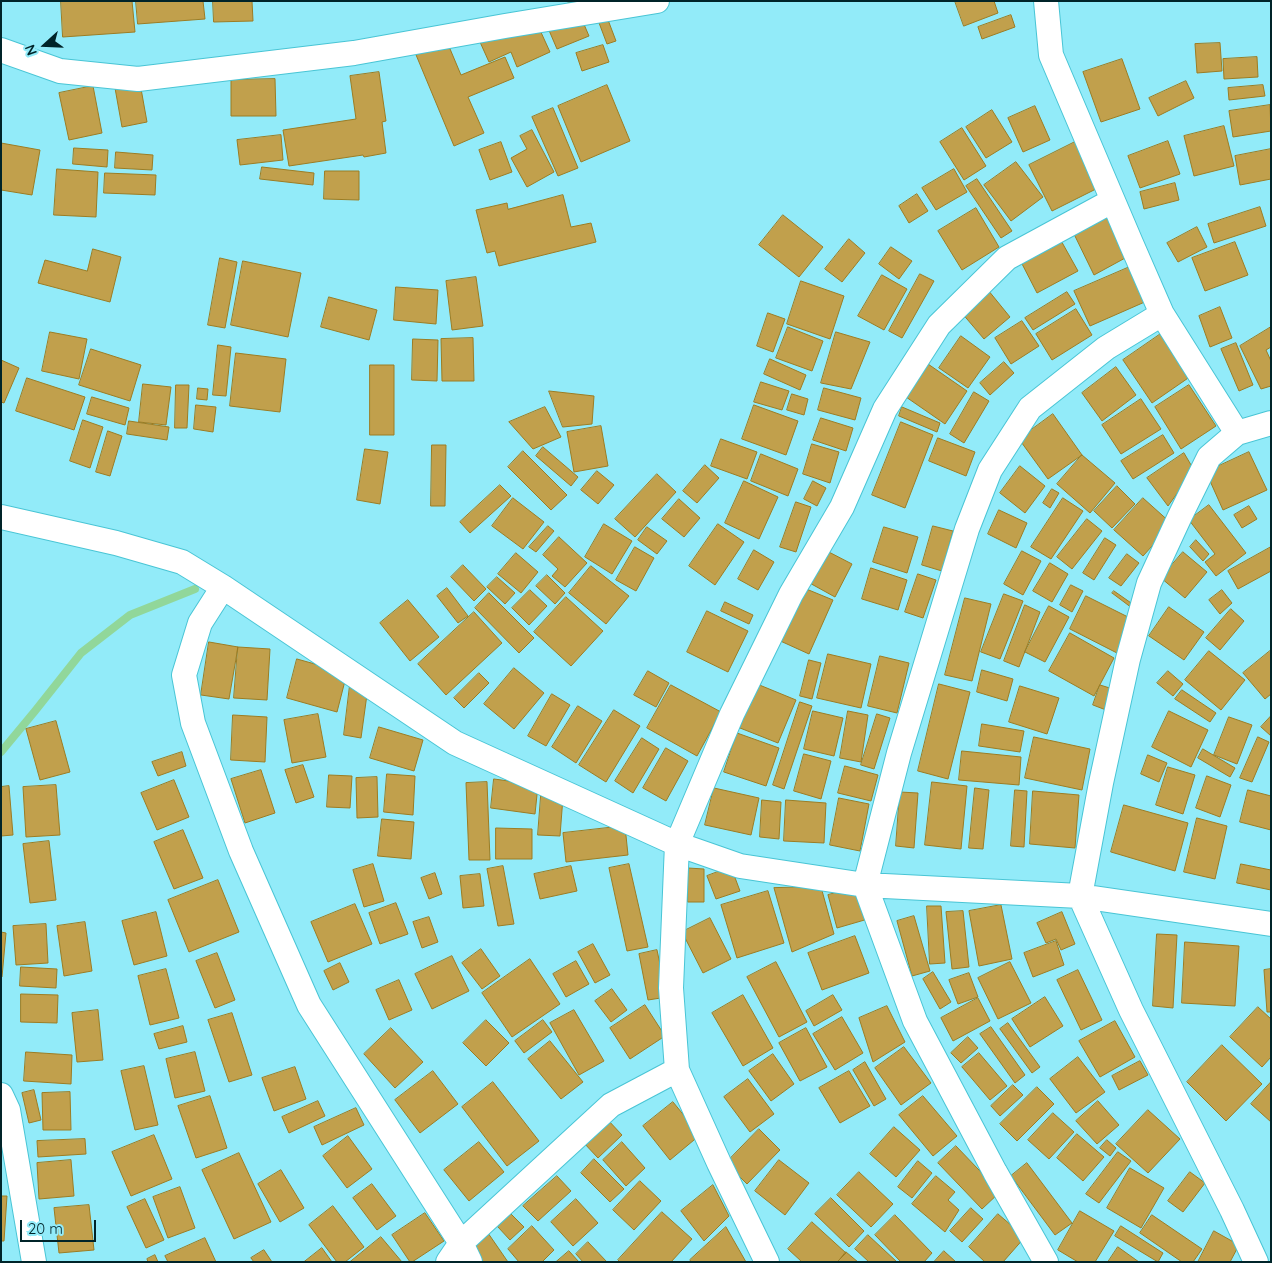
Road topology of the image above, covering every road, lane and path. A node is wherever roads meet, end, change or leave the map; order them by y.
1 (657, 1) edge
2 (1046, 1) edge
3 (631, 3) edge
4 (1, 50) edge
5 (1112, 201) junction
6 (1162, 314) junction
7 (1271, 423) edge
8 (1237, 433) junction
9 (1, 517) edge
10 (222, 587) junction
11 (677, 844) junction
12 (865, 885) junction
13 (1080, 896) junction
14 (1271, 924) edge
15 (678, 1070) junction
16 (1, 1095) edge
17 (460, 1256) edge
18 (34, 1262) edge
19 (767, 1262) edge
20 (1046, 1262) edge
21 (1256, 1262) edge

1 - 3 street
2 - 5 street
3 - 4 street
5 - 6 street
5 - 11 street
6 - 8 street
6 - 12 street
7 - 8 street
8 - 13 street
9 - 10 street
10 - 11 street
10 - 17 street
11 - 12 street
11 - 15 street
12 - 13 street
12 - 20 street
13 - 14 street
13 - 21 street
15 - 17 street
15 - 19 street
16 - 18 street

